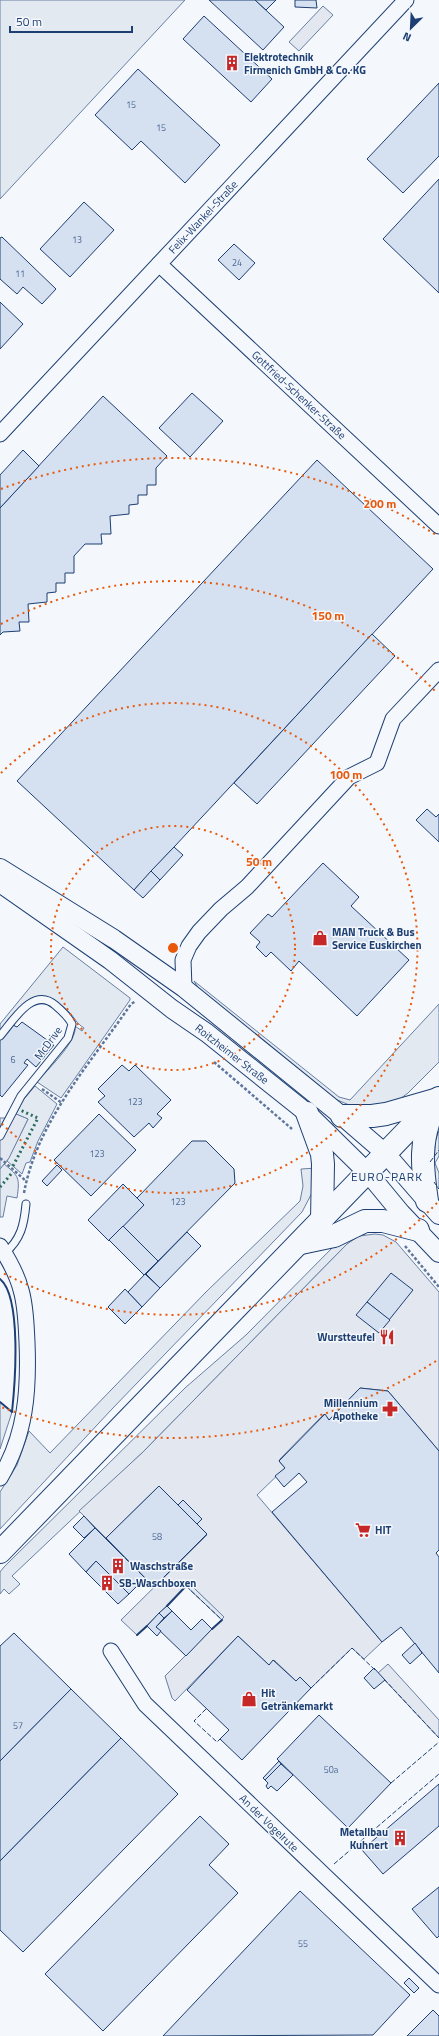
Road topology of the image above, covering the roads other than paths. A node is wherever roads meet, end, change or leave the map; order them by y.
1 (406, 0) edge
2 (159, 264) junction
3 (0, 434) edge
4 (439, 526) edge
5 (439, 670) edge
6 (0, 868) edge
7 (0, 883) edge
8 (184, 988) junction
9 (0, 1036) edge
10 (438, 1099) edge
11 (307, 1113) junction
12 (342, 1116) junction
13 (0, 1136) edge
14 (386, 1154) junction
15 (368, 1173) junction
16 (26, 1204) road end
17 (433, 1208) edge
18 (322, 1220) junction
19 (418, 1230) junction
20 (301, 1242) junction
21 (2, 1249) edge
22 (439, 1253) edge
23 (0, 1478) edge
24 (0, 1552) edge
25 (111, 1651) dead end
26 (439, 1985) edge

1 - 2 street, Felix-Wankel-Straße
2 - 3 street, Felix-Wankel-Straße
2 - 4 street, Gottfried-Schenker-Straße
5 - 8 street
6 - 8 street, Roitzheimer Straße
7 - 11 street, Roitzheimer Straße
8 - 12 street, Roitzheimer Straße
9 - 13 lane, McDrive
10 - 12 main road
10 - 14 main road
10 - 17 main road
11 - 15 street, Roitzheimer Straße
11 - 18 main road
12 - 14 street, Roitzheimer Straße
14 - 15 main road
14 - 17 street, Roitzheimer Straße
15 - 18 main road
15 - 19 street, Roitzheimer Straße
16 - 21 lane
18 - 20 main road
19 - 20 main road
19 - 22 street, Roitzheimer Straße
20 - 24 main road
21 - 23 street
25 - 26 street, An der Vogelrute

